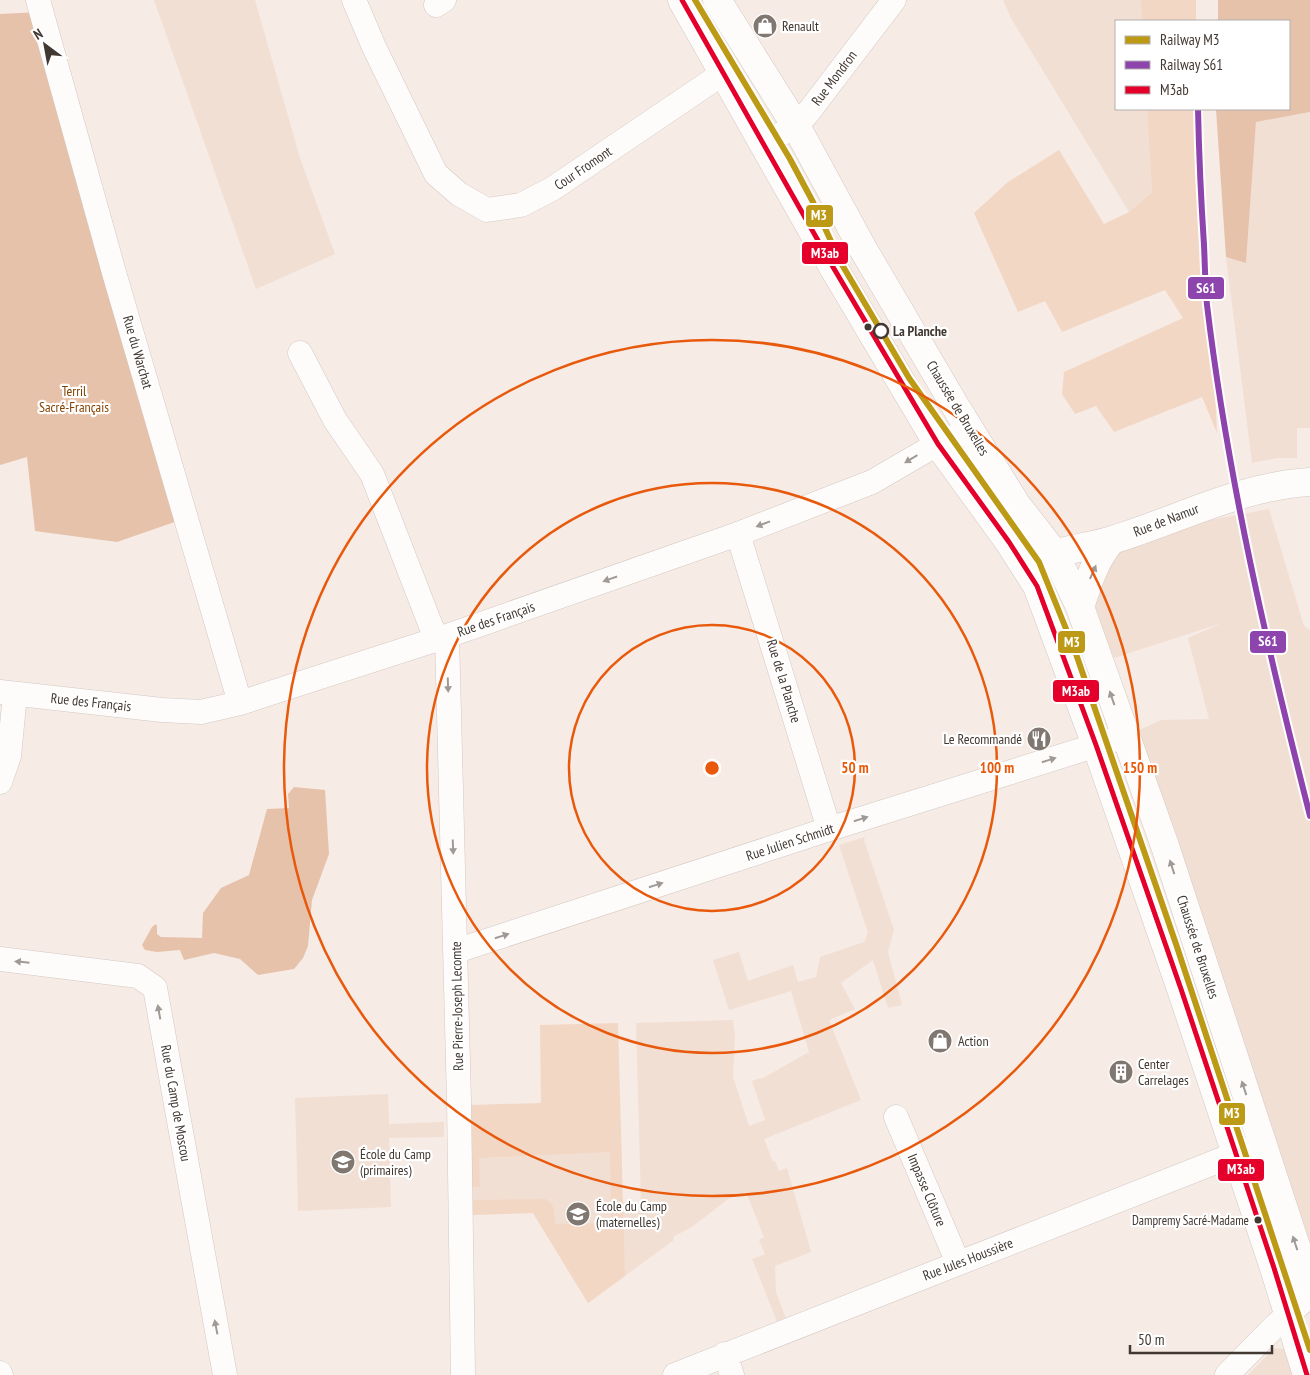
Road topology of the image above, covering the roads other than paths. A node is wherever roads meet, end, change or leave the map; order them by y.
1 (38, 0) edge
2 (354, 0) edge
3 (682, 0) edge
4 (717, 0) edge
5 (894, 0) edge
6 (723, 71) junction
7 (796, 126) junction
8 (764, 143) junction
9 (300, 353) dead end
10 (970, 429) junction
11 (938, 444) junction
12 (1310, 482) edge
13 (738, 534) junction
14 (1112, 540) junction
15 (1054, 554) junction
16 (1027, 570) junction
17 (1080, 607) junction
18 (442, 638) junction
19 (8, 693) edge
20 (240, 703) junction
21 (1126, 736) junction
22 (1096, 745) junction
23 (0, 782) edge
24 (829, 829) junction
25 (456, 951) junction
26 (0, 959) edge
27 (896, 1117) dead end
28 (1264, 1148) junction
29 (1236, 1154) junction
30 (958, 1263) junction
31 (1310, 1289) edge
32 (1310, 1295) edge
33 (1289, 1314) junction
34 (728, 1365) edge
35 (225, 1375) edge
36 (463, 1375) edge
37 (675, 1375) edge
38 (1227, 1375) edge
39 (1308, 1375) edge

1 - 20 street, Rue du Warchat
2 - 6 street, Cour Fromont
3 - 6 main road, Chaussée de Bruxelles
4 - 7 main road, Chaussée de Bruxelles
5 - 7 street, Rue Mondron
6 - 8 main road, Chaussée de Bruxelles
7 - 8 street, Rue Mondron
7 - 10 main road, Chaussée de Bruxelles
8 - 11 main road, Chaussée de Bruxelles
9 - 18 street, Rue Pierre-Joseph Lecomte
10 - 11 street, Rue des Français
10 - 15 main road, Chaussée de Bruxelles
11 -> 13 street, Rue des Français
11 - 16 main road, Chaussée de Bruxelles
12 - 14 main road, Rue de Namur
13 -> 18 street, Rue des Français
13 - 24 street, Rue de la Planche
14 - 15 main road, Rue de Namur
17 -> 14 main road
15 - 16 main road, Rue de Namur
15 - 17 main road, Chaussée de Bruxelles
16 - 22 main road, Chaussée de Bruxelles
21 -> 17 main road, Chaussée de Bruxelles
18 - 20 street, Rue des Français
18 -> 25 street, Rue Pierre-Joseph Lecomte
19 - 20 street, Rue des Français
19 - 23 street
21 - 22 street, Rue Julien Schmidt
28 -> 21 main road, Chaussée de Bruxelles
24 -> 22 street, Rue Julien Schmidt
22 - 29 main road, Chaussée de Bruxelles
25 -> 24 street, Rue Julien Schmidt
25 - 36 street, Rue Pierre-Joseph Lecomte
35 -> 26 street, Rue du Camp de Moscou
27 - 30 street, Impasse Clôture
28 - 29 street, Rue Jules Houssière
31 -> 28 main road, Chaussée de Bruxelles
29 - 30 street, Rue Jules Houssière
29 - 33 main road, Chaussée de Bruxelles
30 - 34 street, Rue Jules Houssière
32 - 33 street
33 - 38 street
33 - 39 main road, Chaussée de Bruxelles
34 - 37 street, Rue Jules Houssière

